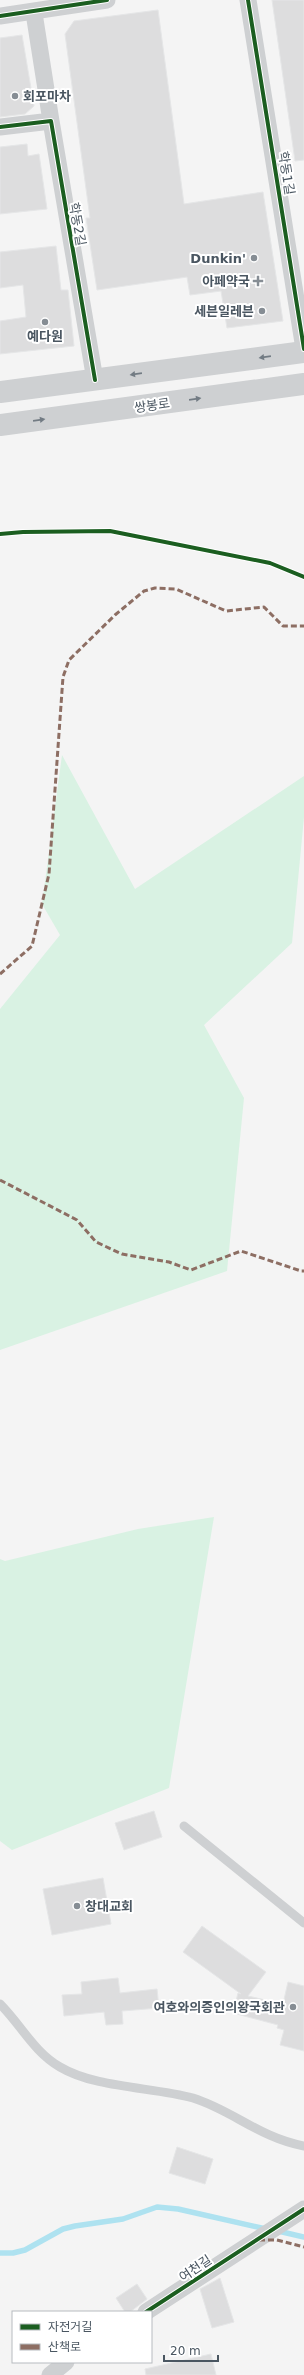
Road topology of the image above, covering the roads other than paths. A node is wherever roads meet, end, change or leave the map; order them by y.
1 (107, 0) edge
2 (248, 0) edge
3 (34, 13) junction
4 (0, 16) edge
5 (51, 121) junction
6 (0, 127) edge
7 (304, 349) edge
8 (304, 352) edge
9 (95, 380) junction
10 (304, 384) edge
11 (0, 392) edge
12 (0, 425) edge
13 (184, 1826) dead end
14 (304, 1923) edge
15 (0, 2004) edge
16 (304, 2146) edge
17 (304, 2209) edge
18 (148, 2311) edge
19 (65, 2363) edge
20 (50, 2375) edge

1 - 3 street
2 - 7 street, 학동1길
3 - 4 street
3 - 5 street, 학동2길
5 - 6 street
5 - 9 street, 학동2길
8 -> 9 street
9 - 11 street
12 -> 10 street, 쌍봉로
13 - 14 lane
15 - 16 lane
17 - 18 street, 여천길
19 - 20 street

